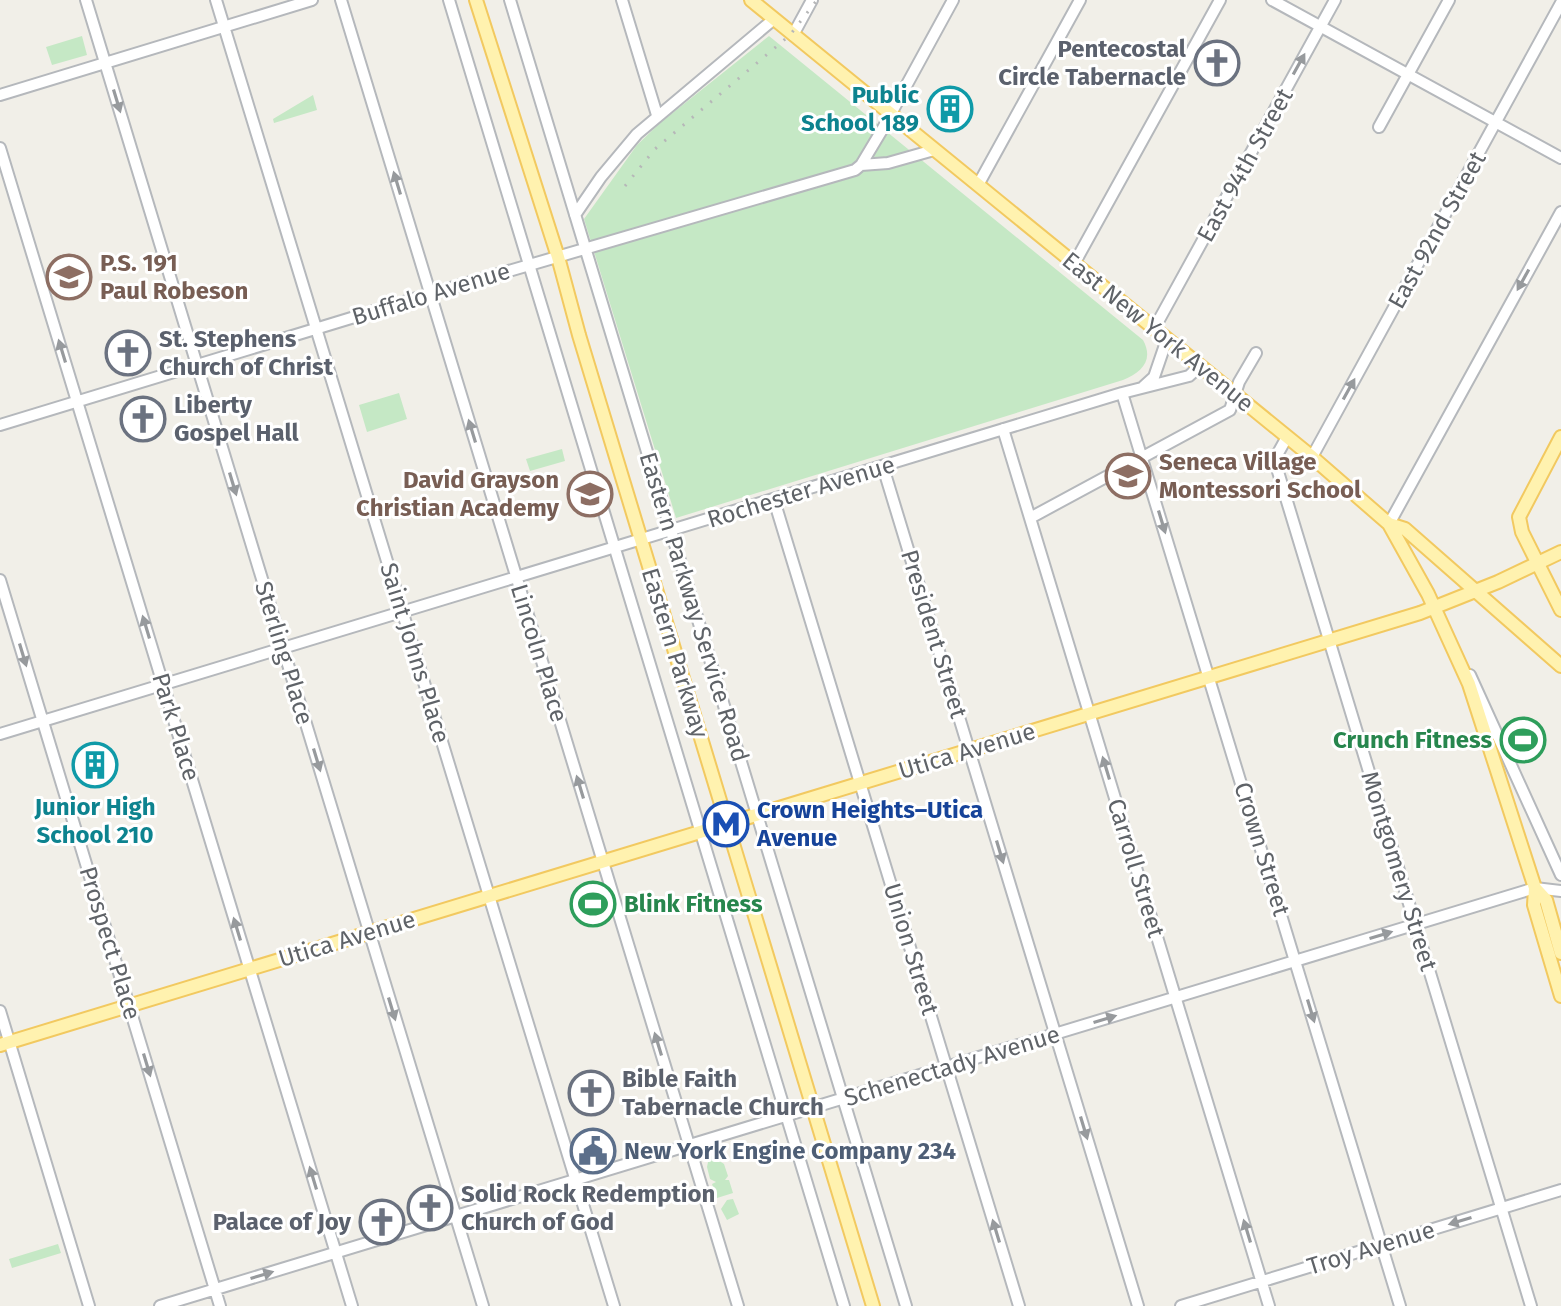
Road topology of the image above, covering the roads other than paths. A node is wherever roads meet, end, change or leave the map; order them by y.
1 (86, 0) edge
2 (216, 0) edge
3 (312, 0) edge
4 (341, 0) edge
5 (449, 0) edge
6 (476, 0) edge
7 (510, 0) edge
8 (622, 0) edge
9 (751, 0) edge
10 (812, 0) edge
11 (953, 0) edge
12 (1080, 0) edge
13 (1220, 0) edge
14 (1272, 0) edge
15 (1335, 0) edge
16 (1449, 0) edge
17 (1561, 3) edge
18 (774, 19) junction
19 (1320, 26) junction
20 (224, 27) junction
21 (793, 35) junction
22 (105, 63) junction
23 (1408, 74) junction
24 (0, 95) edge
25 (890, 114) junction
26 (657, 115) junction
27 (1496, 122) junction
28 (1379, 127) dead end
29 (0, 148) edge
30 (934, 150) junction
31 (1561, 158) edge
32 (861, 165) junction
33 (978, 185) junction
34 (1561, 212) edge
35 (575, 215) junction
36 (585, 249) junction
37 (558, 257) junction
38 (1074, 264) junction
39 (528, 265) junction
40 (430, 294) junction
41 (317, 328) junction
42 (1154, 329) junction
43 (1167, 339) junction
44 (1256, 353) dead end
45 (197, 365) junction
46 (1200, 366) junction
47 (1142, 388) junction
48 (1122, 393) junction
49 (1235, 395) junction
50 (77, 401) junction
51 (0, 425) edge
52 (1003, 429) junction
53 (1287, 437) junction
54 (1561, 437) edge
55 (1142, 457) junction
56 (1312, 457) junction
57 (883, 467) junction
58 (774, 500) junction
59 (1030, 518) junction
60 (1389, 524) junction
61 (671, 531) junction
62 (641, 540) junction
63 (613, 548) junction
64 (1561, 552) edge
65 (1538, 563) junction
66 (516, 578) junction
67 (0, 580) edge
68 (1474, 592) junction
69 (1434, 608) junction
70 (1561, 610) edge
71 (403, 612) junction
72 (1329, 641) junction
73 (283, 649) junction
74 (1561, 666) edge
75 (1462, 669) junction
76 (1210, 679) junction
77 (163, 685) junction
78 (1089, 715) junction
79 (43, 722) junction
80 (0, 734) edge
81 (970, 751) junction
82 (860, 784) junction
83 (757, 816) junction
84 (728, 825) junction
85 (701, 833) junction
86 (603, 862) junction
87 (1561, 875) edge
88 (1535, 888) junction
89 (1561, 891) edge
90 (489, 896) junction
91 (1415, 925) junction
92 (369, 933) junction
93 (1561, 953) edge
94 (1296, 961) junction
95 (250, 969) junction
96 (1561, 996) edge
97 (1175, 998) junction
98 (129, 1005) junction
99 (0, 1011) edge
100 (1055, 1034) junction
101 (5, 1043) edge
102 (947, 1067) junction
103 (843, 1099) junction
104 (813, 1108) junction
105 (786, 1116) junction
106 (689, 1145) junction
107 (575, 1180) junction
108 (1561, 1190) edge
109 (1502, 1208) junction
110 (455, 1216) junction
111 (1381, 1244) junction
112 (336, 1253) junction
113 (1262, 1281) junction
114 (215, 1289) junction
115 (89, 1306) edge
116 (160, 1306) edge
117 (220, 1306) edge
118 (352, 1306) edge
119 (483, 1306) edge
120 (614, 1306) edge
121 (738, 1306) edge
122 (844, 1306) edge
123 (873, 1306) edge
124 (906, 1306) edge
125 (1019, 1306) edge
126 (1138, 1306) edge
127 (1181, 1306) edge
128 (1269, 1306) edge
129 (1400, 1306) edge
130 (1531, 1306) edge

1 - 22 street, Sterling Place
2 - 20 street, Saint Johns Place
3 - 20 street
40 -> 4 street, Lincoln Place
5 - 39 street
6 - 37 main road, Eastern Parkway
7 - 35 street, Eastern Parkway Service Road
8 - 26 street
9 - 18 main road, East New York Avenue
10 - 21 street
11 - 25 street
12 - 33 street
13 - 38 street
14 - 19 street
15 - 19 street, East 94th Street
16 - 23 street
17 - 27 street, East 92nd Street
18 - 21 main road, East New York Avenue
18 - 26 street
19 - 23 street
42 -> 19 street, East 94th Street
20 - 22 street
20 - 41 street, Saint Johns Place
21 - 25 main road, East New York Avenue
22 - 24 street
22 -> 45 street, Sterling Place
23 - 27 street
23 - 28 street
25 - 30 main road, East New York Avenue
25 - 32 street
26 - 35 street
27 - 31 street
56 -> 27 street, East 92nd Street
50 -> 29 street, Park Place
30 - 32 street, Buffalo Avenue
30 - 33 main road, East New York Avenue
32 - 36 street, Buffalo Avenue
33 - 38 main road, East New York Avenue
34 -> 60 street
35 - 36 street, Eastern Parkway Service Road
36 - 37 street, Buffalo Avenue
36 - 61 street, Eastern Parkway Service Road
37 - 39 street, Buffalo Avenue
37 - 62 main road, Eastern Parkway
38 - 42 main road, East New York Avenue
39 - 40 street, Buffalo Avenue
39 - 63 street
40 - 41 street, Buffalo Avenue
66 -> 40 street, Lincoln Place
41 - 45 street, Buffalo Avenue
41 - 71 street, Saint Johns Place
42 - 43 main road, East New York Avenue
43 - 46 main road, East New York Avenue
43 - 47 street
44 - 49 street
45 - 50 street, Buffalo Avenue
45 -> 73 street, Sterling Place
46 - 47 street, Rochester Avenue
46 - 49 main road, East New York Avenue
47 - 48 street, Rochester Avenue
48 - 52 street, Rochester Avenue
48 - 55 street, Crown Street
49 - 53 main road, East New York Avenue
49 - 55 street
50 - 51 street, Buffalo Avenue
77 -> 50 street, Park Place
52 - 57 street, Rochester Avenue
52 - 59 street, Carroll Street
53 - 56 main road, East New York Avenue
53 - 72 street, Montgomery Street
54 - 65 main road
55 - 59 street
55 -> 76 street, Crown Street
56 - 60 main road, East New York Avenue
57 - 58 street, Rochester Avenue
57 - 81 street, President Street
58 - 61 street, Rochester Avenue
58 - 82 street, Union Street
59 - 78 street, Carroll Street
60 - 68 main road, East New York Avenue
60 - 69 main road
61 - 62 street, Rochester Avenue
61 - 83 street, Eastern Parkway Service Road
62 - 63 street, Rochester Avenue
62 - 84 main road, Eastern Parkway
63 - 66 street, Rochester Avenue
63 - 85 street
64 - 65 main road, Utica Avenue
65 - 68 main road, Utica Avenue
65 - 70 main road
66 - 71 street, Rochester Avenue
86 -> 66 street, Lincoln Place
67 -> 79 street, Prospect Place
68 - 69 main road, Utica Avenue
68 - 74 main road, East New York Avenue
69 - 72 main road, Utica Avenue
69 - 75 main road
71 - 73 street, Rochester Avenue
71 - 90 street, Saint Johns Place
72 - 76 main road, Utica Avenue
72 - 91 street, Montgomery Street
73 - 77 street, Rochester Avenue
73 -> 92 street, Sterling Place
75 - 87 street
75 - 88 main road
76 - 78 main road, Utica Avenue
76 - 94 street, Crown Street
77 - 79 street, Rochester Avenue
95 -> 77 street, Park Place
78 - 81 main road, Utica Avenue
97 -> 78 street, Carroll Street
79 - 80 street, Rochester Avenue
79 - 98 street, Prospect Place
81 - 82 main road, Utica Avenue
81 -> 100 street, President Street
82 - 83 main road, Utica Avenue
82 - 102 street, Union Street
83 - 84 main road, Utica Avenue
83 - 103 street, Eastern Parkway Service Road
84 - 85 main road, Utica Avenue
84 - 104 main road, Eastern Parkway
85 - 86 main road, Utica Avenue
85 - 105 street
86 - 90 main road, Utica Avenue
106 -> 86 street, Lincoln Place
88 - 89 street, Schenectady Avenue
88 - 91 street, Schenectady Avenue
88 - 93 main road
88 - 96 main road
90 - 92 main road, Utica Avenue
90 - 107 street, Saint Johns Place
94 -> 91 street, Schenectady Avenue
91 - 109 street, Montgomery Street
92 - 95 main road, Utica Avenue
92 -> 110 street, Sterling Place
94 - 97 street, Schenectady Avenue
94 -> 111 street, Crown Street
95 - 98 main road, Utica Avenue
112 -> 95 street, Park Place
100 -> 97 street, Schenectady Avenue
113 -> 97 street, Carroll Street
98 - 101 main road, Utica Avenue
98 -> 114 street, Prospect Place
99 - 101 street
100 - 102 street, Schenectady Avenue
100 -> 126 street, President Street
101 - 115 street
102 - 103 street, Schenectady Avenue
125 -> 102 street, Union Street
103 - 104 street, Schenectady Avenue
103 - 124 street, Eastern Parkway Service Road
104 - 105 street, Schenectady Avenue
104 - 123 main road, Eastern Parkway
105 - 106 street, Schenectady Avenue
105 - 122 street
106 - 107 street, Schenectady Avenue
106 - 121 street, Lincoln Place
107 - 110 street, Schenectady Avenue
107 - 120 street, Saint Johns Place
108 - 109 street, Troy Avenue
109 -> 111 street, Troy Avenue
109 - 130 street, Montgomery Street
110 - 112 street, Schenectady Avenue
110 - 119 street, Sterling Place
111 - 113 street, Troy Avenue
111 - 129 street, Crown Street
114 -> 112 street, Schenectady Avenue
112 - 118 street, Park Place
113 - 127 street, Troy Avenue
113 - 128 street, Carroll Street
114 - 116 street, Schenectady Avenue
114 - 117 street, Prospect Place

